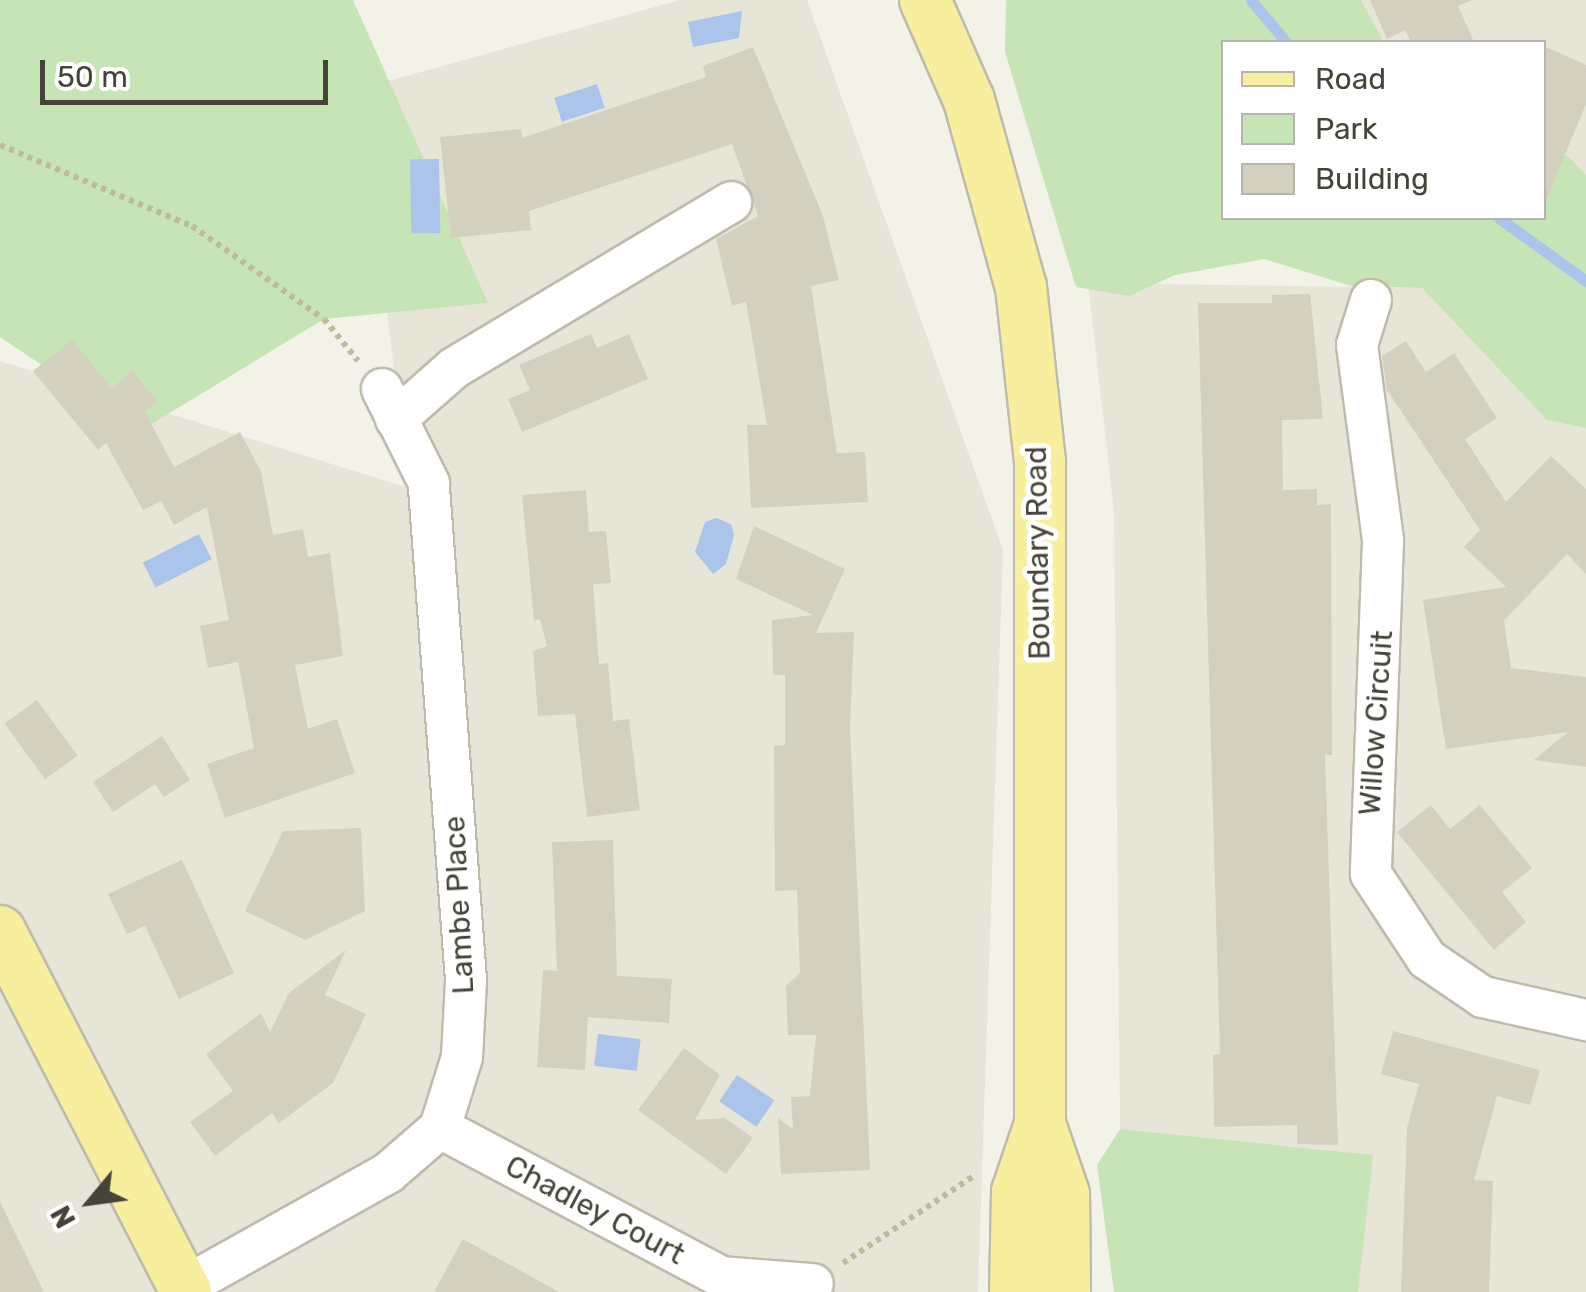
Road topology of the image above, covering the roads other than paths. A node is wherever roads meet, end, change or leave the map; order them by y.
1 (925, 0) edge
2 (731, 202) dead end
3 (1370, 300) dead end
4 (0, 931) edge
5 (1586, 1020) edge
6 (1040, 1124) junction
7 (440, 1128) junction
8 (813, 1284) road end
9 (185, 1290) edge
10 (1016, 1292) edge
11 (1066, 1292) edge

1 - 6 main road, Boundary Road
2 - 7 street, Lambe Place
3 - 5 street, Willow Circuit
4 - 9 main road
6 - 10 main road, Boundary Road
6 - 11 main road, Boundary Road
7 - 8 street, Chadley Court
7 - 9 street

